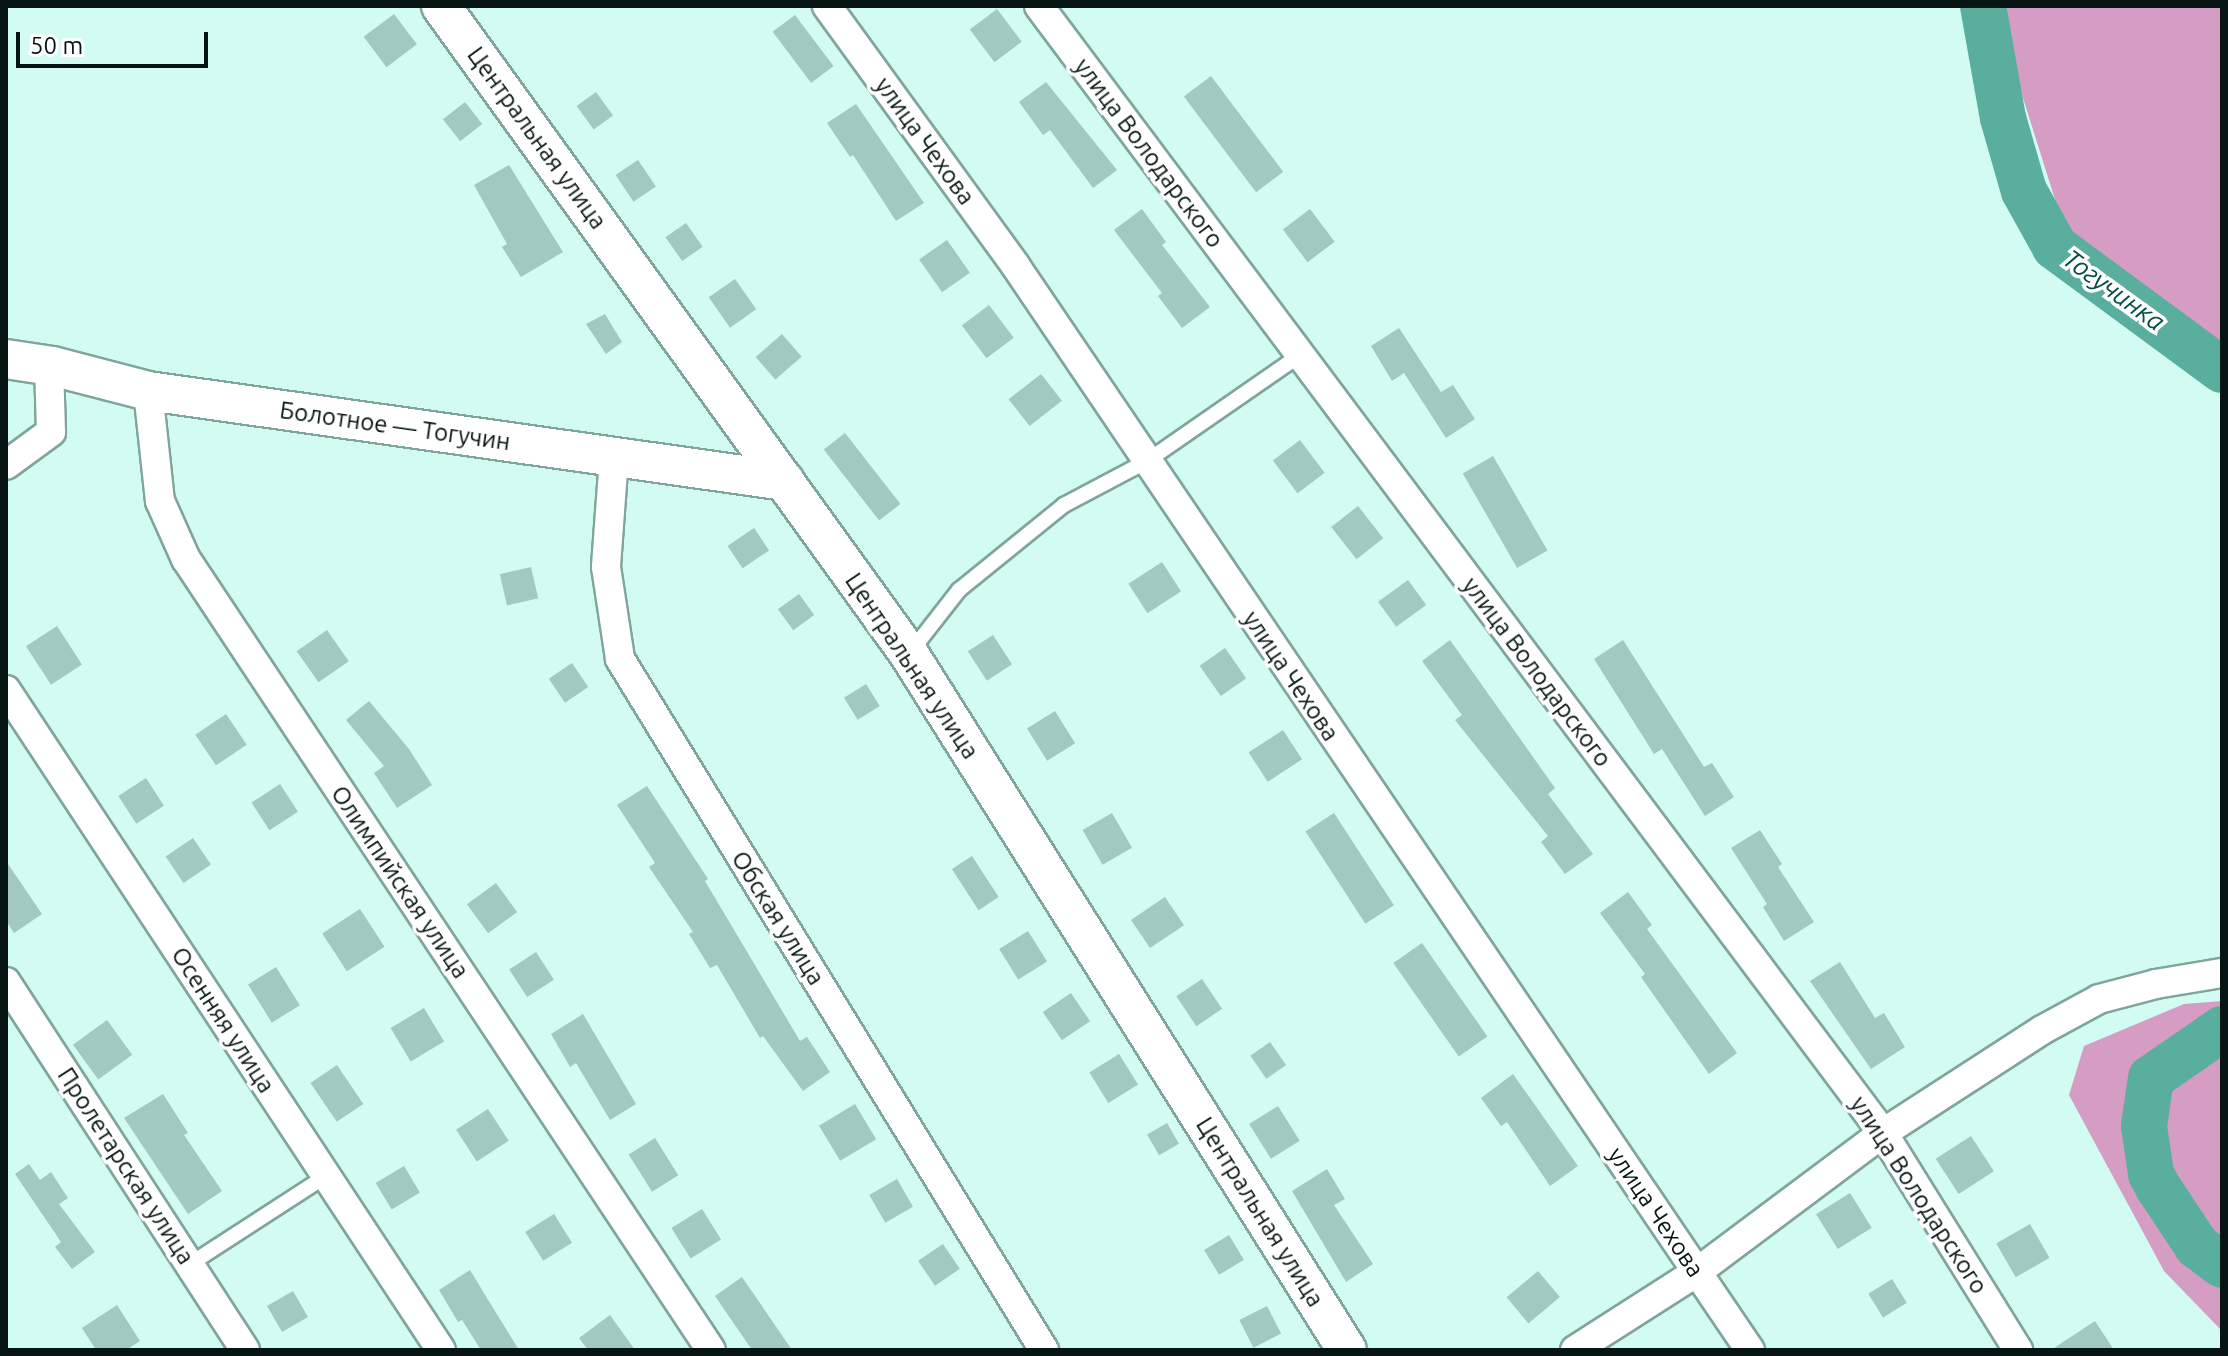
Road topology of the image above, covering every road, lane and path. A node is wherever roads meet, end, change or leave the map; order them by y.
1 (441, 6) edge
2 (827, 6) edge
3 (1039, 6) edge
4 (1300, 355) junction
5 (6, 359) edge
6 (49, 366) junction
7 (148, 391) junction
8 (614, 457) junction
9 (1147, 461) junction
10 (6, 465) edge
11 (785, 481) junction
12 (909, 654) junction
13 (6, 690) edge
14 (2222, 973) edge
15 (6, 982) edge
16 (1883, 1133) junction
17 (326, 1176) junction
18 (190, 1264) junction
19 (1697, 1272) junction
20 (245, 1350) edge
21 (441, 1350) edge
22 (711, 1350) edge
23 (1044, 1350) edge
24 (1347, 1350) edge
25 (1575, 1350) edge
26 (1750, 1350) edge
27 (2018, 1350) edge

1 - 11 main road, Центральная улица
2 - 9 street, улица Чехова
3 - 4 street, улица Володарского
4 - 9 lane
4 - 16 street, улица Володарского
5 - 6 main road, Болотное — Тогучин
6 - 7 main road, Болотное — Тогучин
6 - 10 street
7 - 8 main road, Болотное — Тогучин
7 - 22 street, Олимпийская улица
8 - 11 main road, Болотное — Тогучин
8 - 23 street, Обская улица
9 - 12 lane
9 - 19 street, улица Чехова
11 - 12 main road, Центральная улица
12 - 24 main road, Центральная улица
13 - 17 street, Осенняя улица
14 - 16 street
15 - 18 street, Пролетарская улица
16 - 19 street
16 - 27 street, улица Володарского
17 - 18 lane
17 - 21 street, Осенняя улица
18 - 20 street, Пролетарская улица
19 - 25 street
19 - 26 street, улица Чехова

